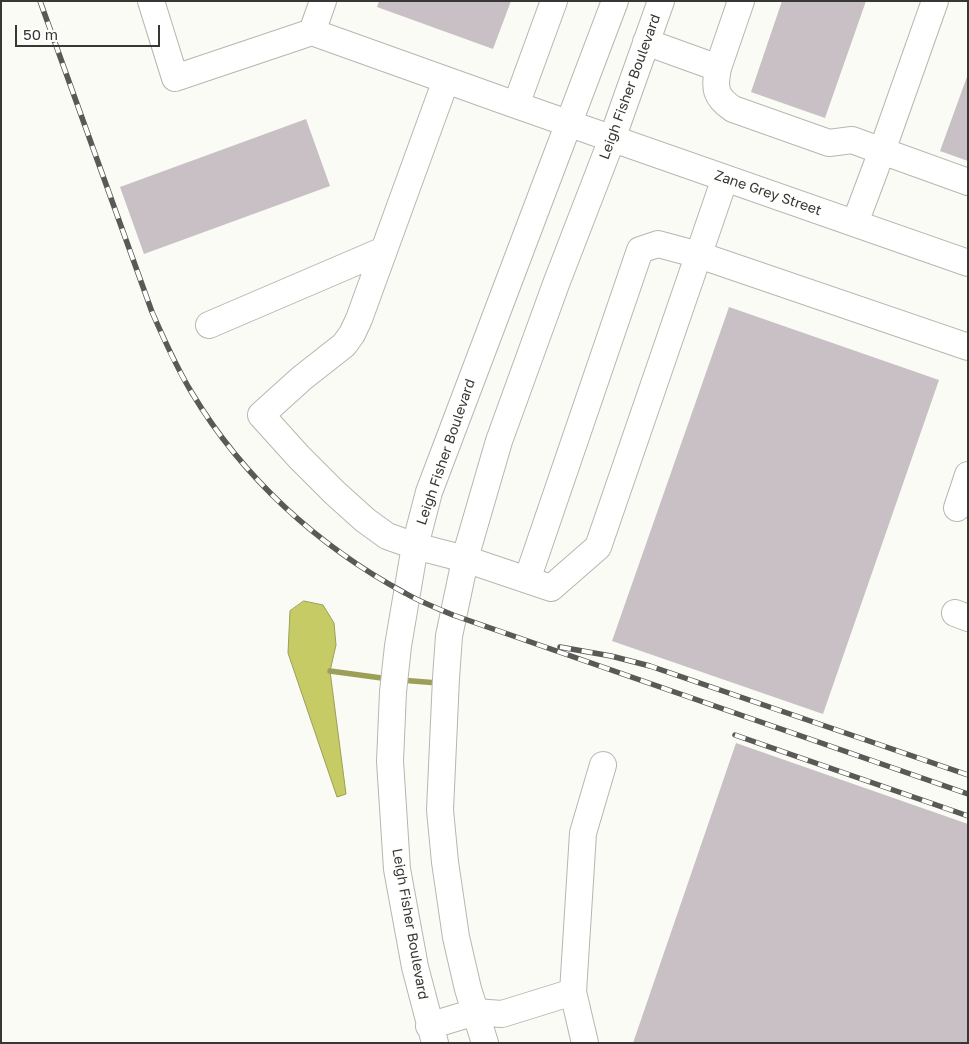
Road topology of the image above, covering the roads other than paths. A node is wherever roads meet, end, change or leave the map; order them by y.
1 (151, 1) edge
2 (323, 1) edge
3 (554, 1) edge
4 (615, 1) edge
5 (661, 1) edge
6 (741, 1) edge
7 (935, 1) edge
8 (312, 32) junction
9 (646, 42) junction
10 (718, 68) junction
11 (446, 80) junction
12 (516, 105) junction
13 (569, 124) junction
14 (612, 139) junction
15 (882, 151) junction
16 (725, 178) junction
17 (968, 182) edge
18 (855, 223) junction
19 (384, 250) junction
20 (698, 256) junction
21 (968, 263) edge
22 (209, 325) dead end
23 (968, 347) edge
24 (968, 475) edge
25 (956, 508) dead end
26 (415, 546) junction
27 (465, 559) junction
28 (528, 580) junction
29 (603, 765) dead end
30 (573, 992) junction
31 (475, 1012) junction
32 (432, 1034) edge
33 (485, 1043) edge
34 (585, 1043) edge

1 - 8 street
2 - 8 street
3 - 12 street
4 - 13 street, Leigh Fisher Boulevard
5 - 9 street, Leigh Fisher Boulevard
6 - 10 street
7 - 15 street
8 - 11 street, Zane Grey Street
9 - 10 street
9 - 14 street, Leigh Fisher Boulevard
10 - 15 street
11 - 12 street, Zane Grey Street
11 - 19 street
12 - 13 street, Zane Grey Street
13 - 14 street, Zane Grey Street
13 - 26 street, Leigh Fisher Boulevard
14 - 16 street, Zane Grey Street
14 - 27 street, Leigh Fisher Boulevard
15 - 17 street
15 - 18 street
16 - 18 street, Zane Grey Street
16 - 20 street
18 - 21 street, Zane Grey Street
19 - 22 street
19 - 26 street
20 - 23 street
20 - 28 street
20 - 28 street
24 - 25 street
26 - 27 street
26 - 32 street, Leigh Fisher Boulevard
27 - 28 street
27 - 31 street, Leigh Fisher Boulevard
29 - 30 street
30 - 31 street
30 - 34 street
31 - 32 street
31 - 33 street, Leigh Fisher Boulevard

